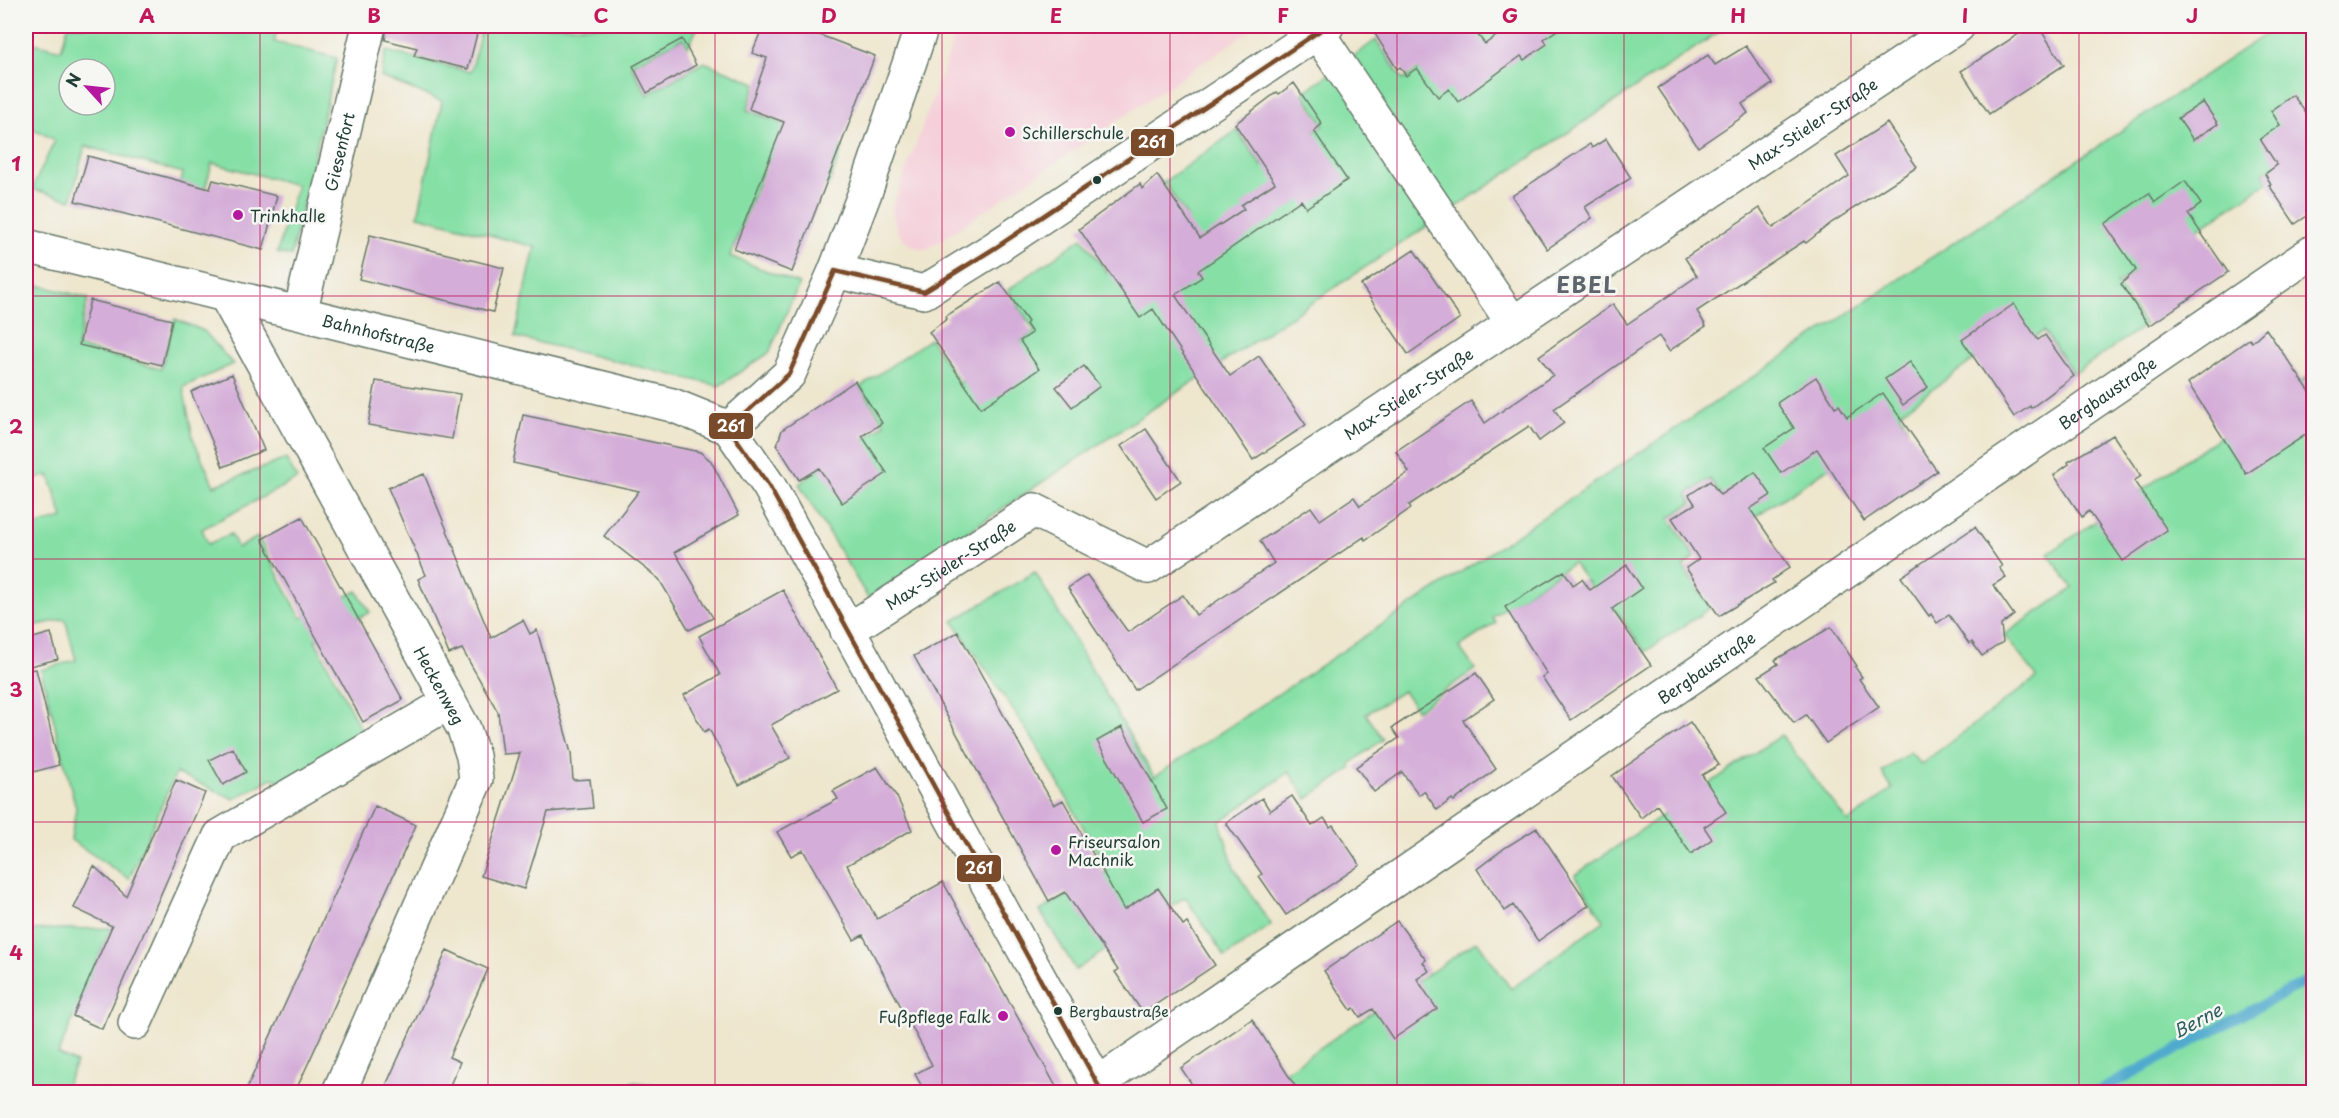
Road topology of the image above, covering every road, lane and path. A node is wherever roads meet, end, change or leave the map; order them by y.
1 (369, 26) edge
2 (922, 26) edge
3 (1958, 26) edge
4 (1322, 29) edge
5 (26, 246) edge
6 (2313, 251) edge
7 (835, 271) junction
8 (226, 296) junction
9 (300, 313) junction
10 (1512, 322) junction
11 (729, 428) junction
12 (847, 631) junction
13 (448, 703) junction
14 (135, 1023) dead end
15 (1100, 1088) edge
16 (339, 1092) edge

1 - 9 street, Giesenfort
2 - 7 street
3 - 10 street, Max-Stieler-Straße
4 - 7 street
4 - 10 street
5 - 8 street, Bahnhofstraße
6 - 15 street, Bergbaustraße
7 - 11 street
8 - 9 street, Bahnhofstraße
8 - 13 street, Heckenweg
9 - 11 street, Bahnhofstraße
10 - 12 street, Max-Stieler-Straße
11 - 12 street
12 - 15 street
13 - 14 street
13 - 16 street, Heckenweg

